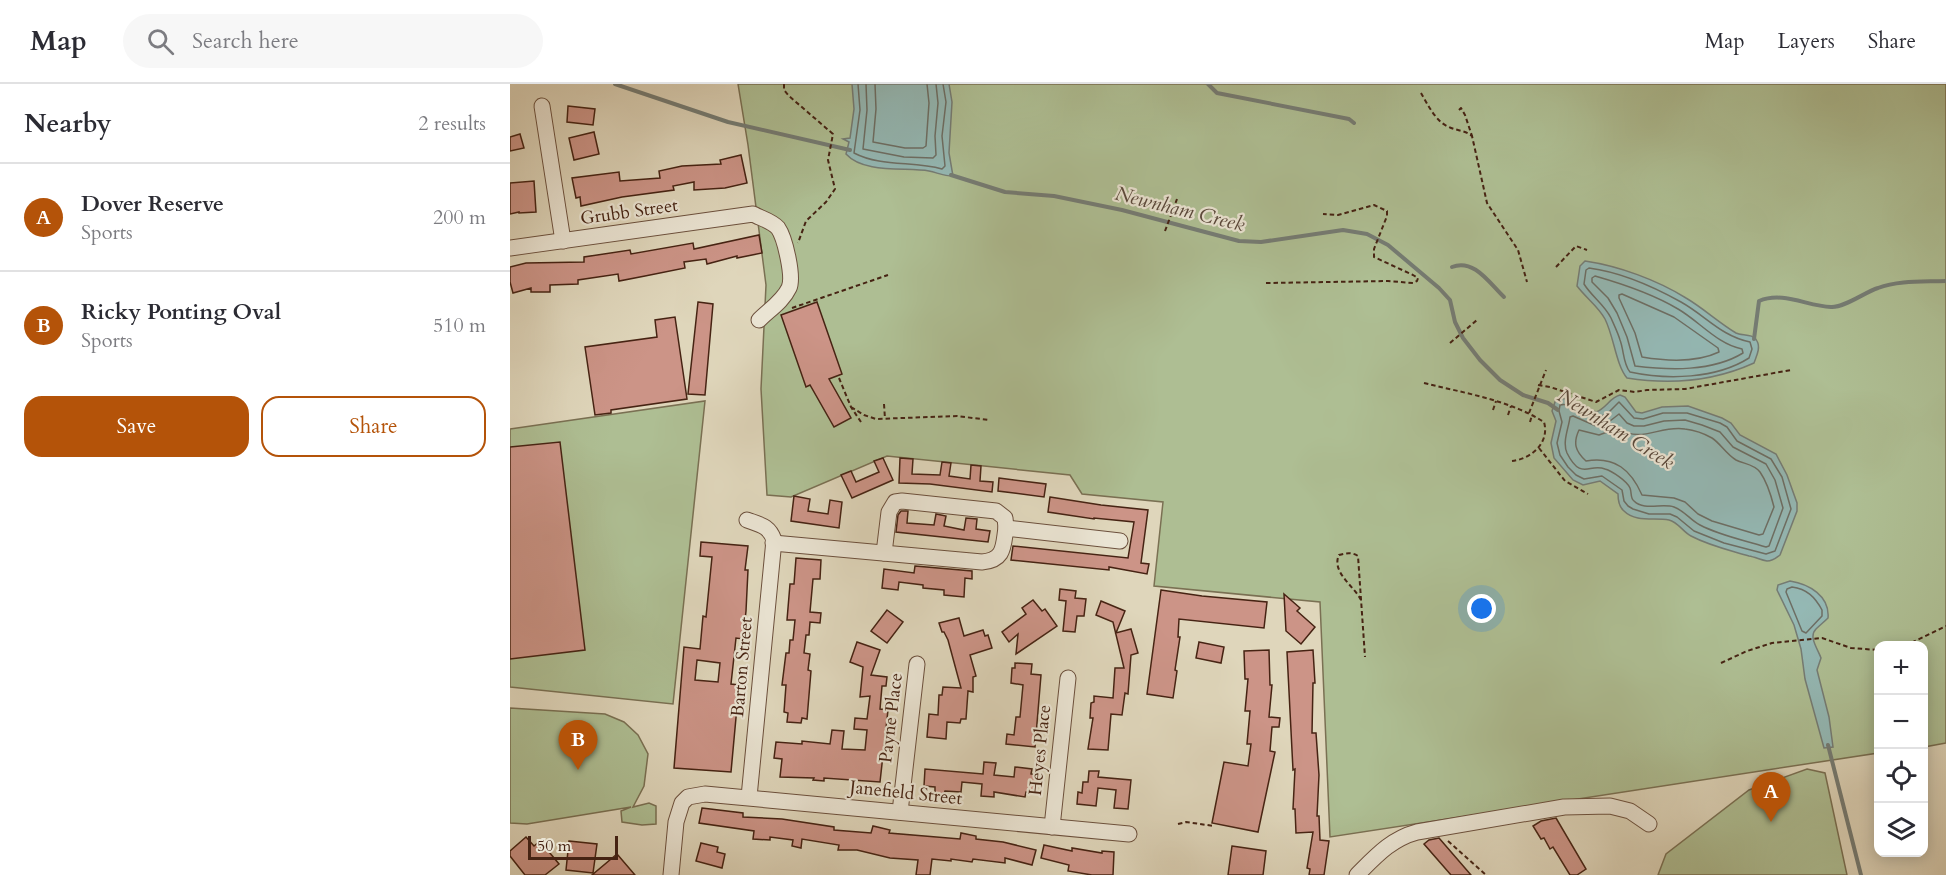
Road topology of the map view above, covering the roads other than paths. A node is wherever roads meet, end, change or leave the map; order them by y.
1 (542, 106) dead end
2 (563, 241) junction
3 (510, 248) edge
4 (759, 320) dead end
5 (747, 520) dead end
6 (1006, 528) junction
7 (773, 541) junction
8 (1120, 541) dead end
9 (884, 553) junction
10 (917, 664) dead end
11 (1068, 678) dead end
12 (749, 797) junction
13 (900, 812) junction
14 (1649, 824) dead end
15 (1052, 827) junction
16 (1129, 834) dead end
17 (671, 875) edge
18 (1357, 875) edge

1 - 2 street
2 - 3 street, Grubb Street
2 - 4 street, Grubb Street
5 - 7 street
6 - 8 street
6 - 9 street
6 - 9 street
7 - 9 street
7 - 12 street, Barton Street
10 - 13 street, Payne Place
11 - 15 street, Heyes Place
12 - 13 street, Janefield Street
12 - 17 street, Janefield Street
13 - 15 street, Janefield Street
14 - 18 street
15 - 16 street, Janefield Street

